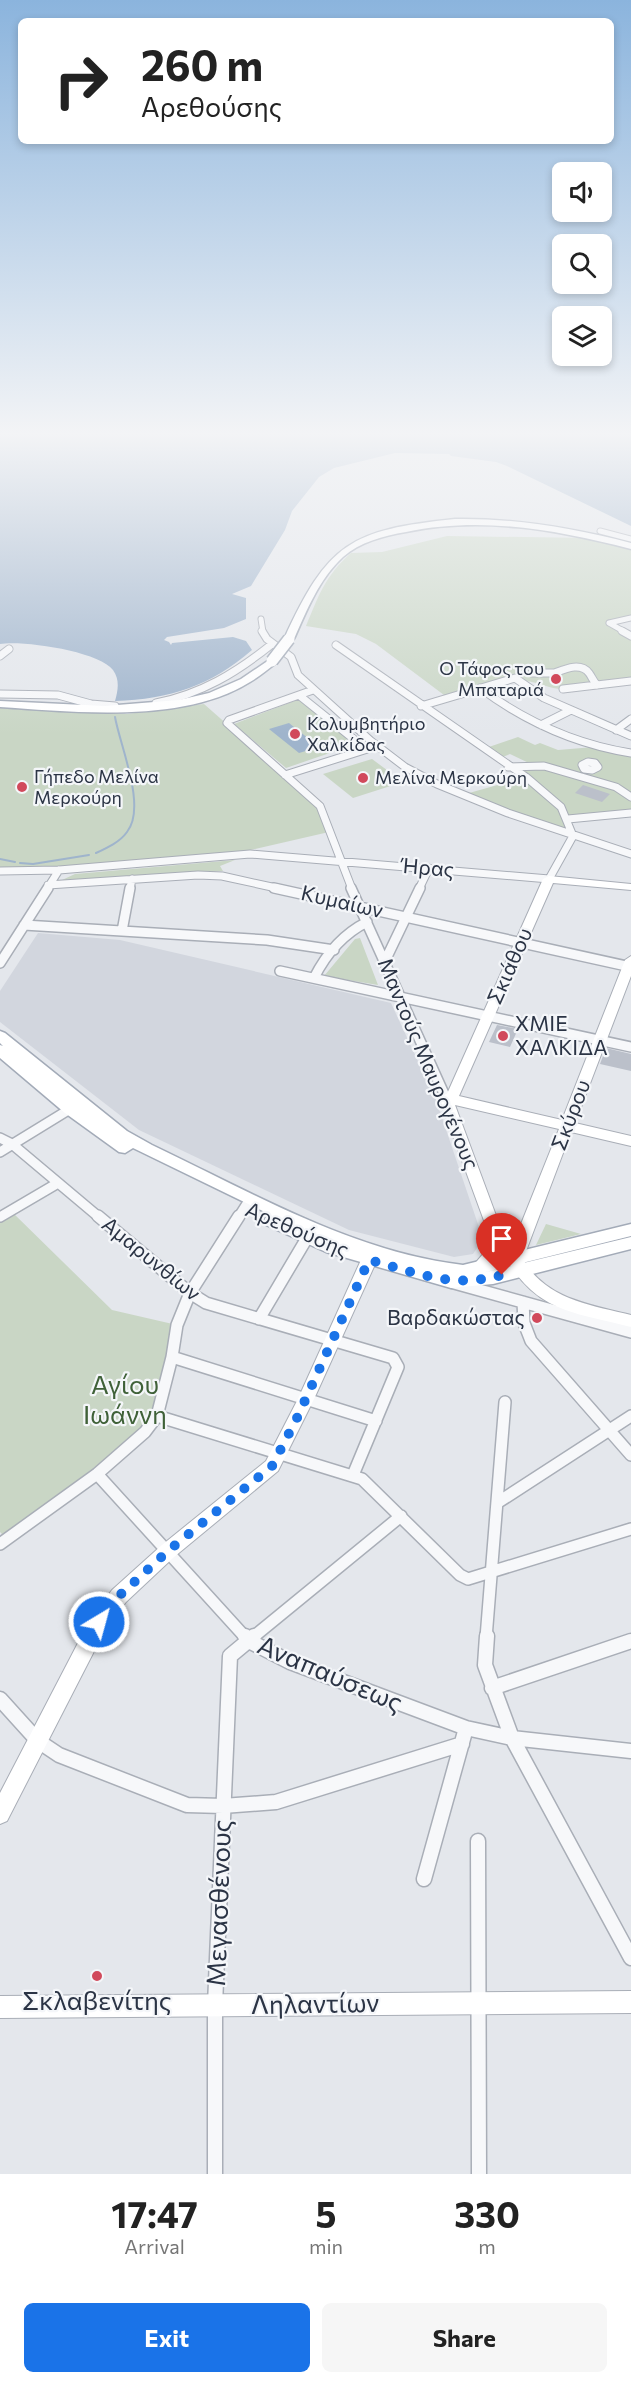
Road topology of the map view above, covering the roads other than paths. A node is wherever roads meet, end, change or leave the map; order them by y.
1 (397, 531) edge
2 (570, 531) edge
3 (602, 531) edge
4 (631, 539) edge
5 (631, 546) edge
6 (631, 618) edge
7 (261, 619) dead end
8 (631, 636) edge
9 (272, 644) junction
10 (336, 645) dead end
11 (9, 649) dead end
12 (0, 656) edge
13 (532, 673) dead end
14 (631, 681) edge
15 (594, 683) junction
16 (480, 688) junction
17 (563, 689) dead end
18 (313, 690) junction
19 (0, 694) edge
20 (300, 696) junction
21 (0, 704) edge
22 (421, 706) junction
23 (571, 710) junction
24 (631, 719) edge
25 (541, 725) junction
26 (616, 729) junction
27 (631, 736) edge
28 (377, 746) junction
29 (366, 749) junction
30 (631, 753) edge
31 (508, 767) junction
32 (586, 770) dead end
33 (285, 775) junction
34 (581, 777) junction
35 (630, 796) edge
36 (631, 813) edge
37 (568, 819) junction
38 (573, 836) junction
39 (631, 854) edge
40 (339, 860) junction
41 (429, 868) junction
42 (0, 870) edge
43 (59, 870) junction
44 (132, 879) junction
45 (549, 879) junction
46 (48, 885) junction
47 (631, 887) edge
48 (360, 906) junction
49 (406, 917) junction
50 (367, 922) junction
51 (24, 925) junction
52 (122, 931) junction
53 (521, 943) junction
54 (334, 950) junction
55 (385, 961) junction
56 (0, 963) edge
57 (630, 964) edge
58 (280, 971) dead end
59 (314, 978) junction
60 (401, 997) junction
61 (488, 1016) junction
62 (0, 1036) edge
63 (600, 1040) junction
64 (631, 1047) edge
65 (0, 1050) edge
66 (448, 1098) junction
67 (70, 1109) junction
68 (567, 1126) junction
69 (0, 1138) edge
70 (631, 1141) edge
71 (12, 1144) junction
72 (0, 1152) edge
73 (58, 1183) junction
74 (247, 1203) junction
75 (0, 1217) edge
76 (631, 1230) edge
77 (307, 1238) junction
78 (626, 1246) edge
79 (369, 1260) junction
80 (518, 1265) junction
81 (480, 1267) junction
82 (443, 1280) junction
83 (190, 1293) junction
84 (523, 1302) junction
85 (259, 1318) junction
86 (631, 1321) edge
87 (631, 1332) edge
88 (333, 1340) junction
89 (172, 1357) junction
90 (306, 1399) junction
91 (505, 1402) dead end
92 (157, 1416) junction
93 (631, 1416) edge
94 (376, 1420) junction
95 (610, 1431) junction
96 (279, 1455) junction
97 (631, 1455) edge
98 (97, 1474) junction
99 (353, 1475) junction
100 (497, 1503) junction
101 (401, 1516) junction
102 (631, 1529) edge
103 (2, 1538) edge
104 (168, 1551) junction
105 (490, 1574) junction
106 (249, 1641) junction
107 (631, 1641) edge
108 (492, 1688) junction
109 (0, 1698) edge
110 (466, 1728) junction
111 (512, 1738) junction
112 (38, 1741) junction
113 (462, 1744) junction
114 (631, 1751) edge
115 (223, 1806) junction
116 (0, 1814) edge
117 (478, 1841) dead end
118 (424, 1879) dead end
119 (631, 1958) edge
120 (631, 2002) edge
121 (477, 2003) junction
122 (215, 2005) junction
123 (0, 2007) edge
124 (215, 2174) edge
125 (480, 2174) edge

1 - 21 main road, bridge
2 - 5 main road, bridge
3 - 4 street
6 - 8 street
7 - 9 street
9 - 18 street
9 - 19 street
10 - 22 street
11 - 12 street
13 - 15 street
14 - 15 street
15 - 17 street
16 - 22 street
16 - 23 street
16 - 25 street
18 - 20 street
18 - 28 street
20 - 29 street
20 - 33 street, Μαντούς Μαυρογένους
22 - 31 street
23 - 25 street
23 - 26 street
24 - 26 street
25 - 30 street
26 - 27 street
28 - 29 street
28 - 38 street
29 - 33 street
31 - 34 street
31 - 37 street
32 - 34 street
33 - 40 street, Μαντούς Μαυρογένους
34 - 35 street
36 - 37 street
37 - 38 street
38 - 39 street
38 - 45 street, Σκιάθου
40 - 41 street, Ήρας
40 - 43 street, Ήρας
40 - 48 street, Μαντούς Μαυρογένους
41 - 45 street, Ήρας
41 - 49 street
42 - 43 street, Ήρας
43 - 46 street
44 - 46 street, Κυμαίων
44 - 48 street, Κυμαίων
44 - 52 street
45 - 47 street, Ήρας
45 - 53 street, Σκιάθου
46 - 51 street
48 - 49 street, Κυμαίων
48 - 50 street, Μαντούς Μαυρογένους
49 - 53 street, Κυμαίων
49 - 55 street
50 - 54 street
50 - 55 street, Μαντούς Μαυρογένους
51 - 52 street
51 - 56 street
52 - 54 street
53 - 57 street, Κυμαίων
53 - 61 street, Σκιάθου
54 - 59 street
55 - 60 street, Μαντούς Μαυρογένους
57 - 63 street, Σκύρου
58 - 59 street
59 - 60 street
60 - 61 street
60 - 66 street, Μαντούς Μαυρογένους
61 - 63 street
61 - 66 street, Σκιάθου
62 - 74 main road, Αρεθούσης
63 - 64 street
63 - 68 street, Σκύρου
65 - 67 main road, Αρεθούσης
66 - 68 street
66 - 81 street, Μαντούς Μαυρογένους
67 - 71 street
67 - 74 main road, Αρεθούσης
68 - 70 street
68 - 80 street, Σκύρου
69 - 71 street, Αμαρυνθίων
71 - 72 street
71 - 73 street, Αμαρυνθίων
73 - 75 street
73 - 83 street, Αμαρυνθίων
74 - 77 main road, Αρεθούσης
74 - 81 main road, Αρεθούσης
74 - 83 street
76 - 80 main road
77 - 79 main road, Αρεθούσης
77 - 85 street
78 - 80 main road
79 - 82 main road, Αρεθούσης
79 - 88 street
80 - 81 main road, Αρεθούσης
80 - 82 main road
80 - 86 street
82 - 84 street, Αρεθούσης
83 - 85 street, Αμαρυνθίων
83 - 89 street
84 - 87 street, Αρεθούσης
84 - 95 street
85 - 88 street, Αμαρυνθίων
88 - 90 street
88 - 94 street, Αμαρυνθίων
89 - 90 street
89 - 92 street
90 - 94 street
90 - 96 street
91 - 100 street
92 - 96 street
92 - 98 street
93 - 95 street
94 - 99 street
95 - 97 street
95 - 100 street
96 - 99 street
96 - 104 street
98 - 103 street
98 - 104 street, Αναπαύσεως
99 - 101 street
100 - 105 street
101 - 105 street
101 - 106 street, Μεγασθένους
102 - 105 street
104 - 106 street, Αναπαύσεως
104 - 112 street
105 - 108 street
106 - 110 street, Αναπαύσεως
106 - 115 street, Μεγασθένους
107 - 108 street
108 - 111 street
109 - 112 street
110 - 111 street, Αναπαύσεως
110 - 113 street
111 - 114 street, Αναπαύσεως
111 - 119 street
112 - 115 street
112 - 116 street
113 - 115 street
113 - 118 street
115 - 122 street, Μεγασθένους
117 - 121 street
120 - 121 street, Ληλαντίων
121 - 122 street, Ληλαντίων
121 - 125 street
122 - 123 street, Ληλαντίων
122 - 124 street, Μεγασθένους

